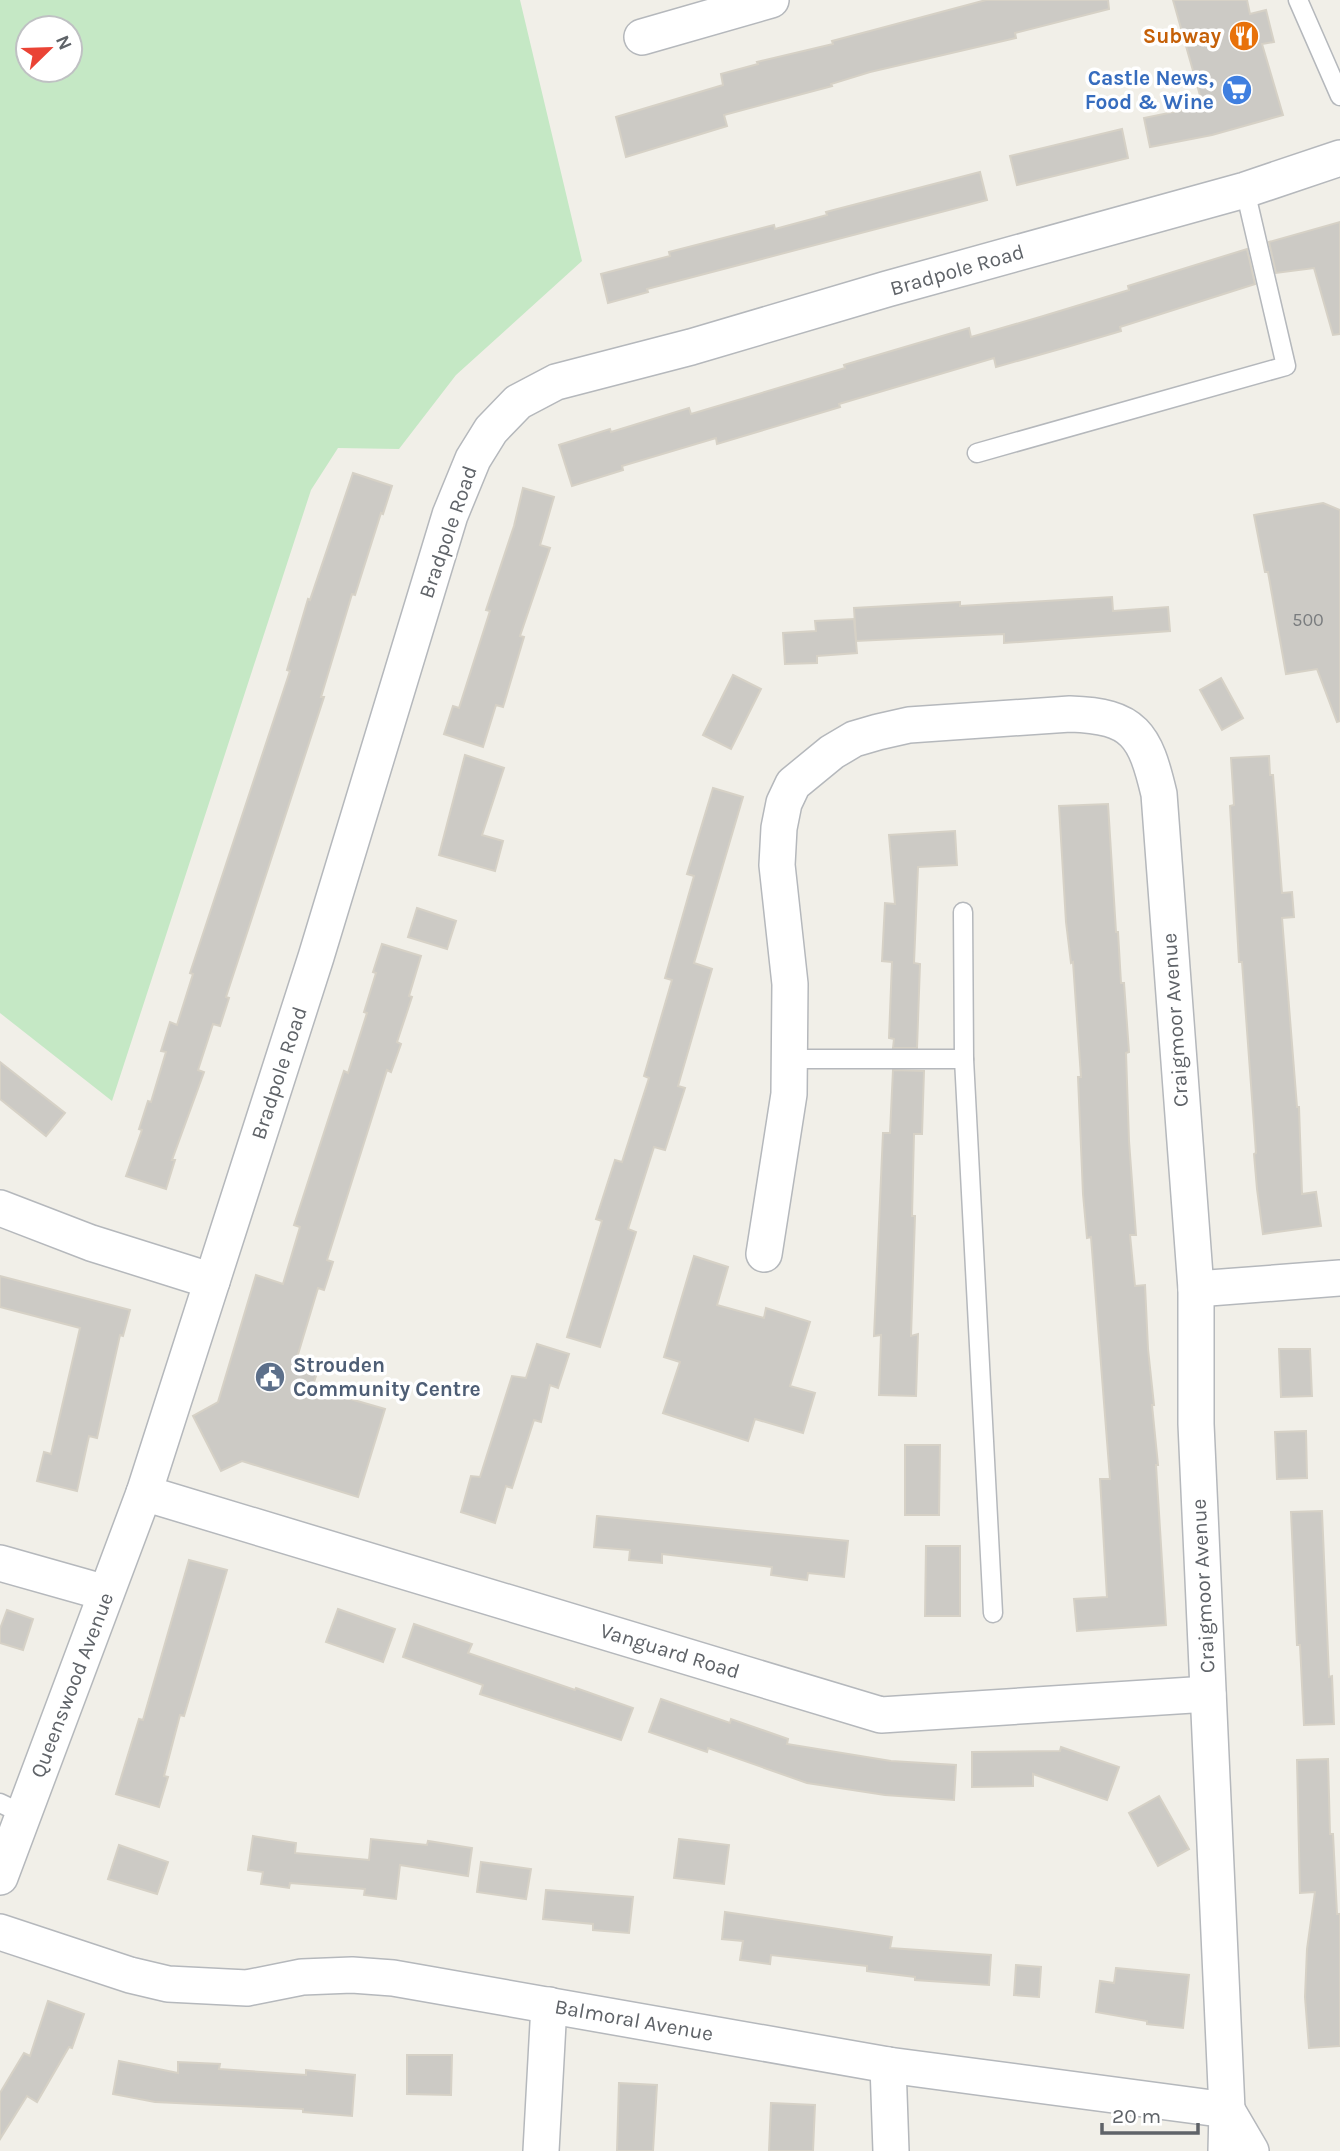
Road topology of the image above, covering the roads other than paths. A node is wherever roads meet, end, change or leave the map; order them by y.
1 (771, 0) edge
2 (1298, 0) edge
3 (642, 37) dead end
4 (1340, 96) edge
5 (1340, 158) edge
6 (1245, 190) junction
7 (977, 453) dead end
8 (963, 912) dead end
9 (789, 1059) junction
10 (964, 1059) junction
11 (0, 1208) edge
12 (764, 1254) dead end
13 (1340, 1278) edge
14 (212, 1281) junction
15 (1196, 1289) junction
16 (144, 1493) junction
17 (0, 1563) edge
18 (106, 1593) junction
19 (993, 1613) dead end
20 (1208, 1694) junction
21 (12, 1809) edge
22 (0, 1877) edge
23 (0, 1932) edge
24 (549, 2005) junction
25 (888, 2065) junction
26 (1227, 2110) junction
27 (541, 2151) edge
28 (891, 2151) edge
29 (1226, 2151) edge
30 (1251, 2151) edge

1 - 3 street
2 - 4 lane
5 - 6 street, Bradpole Road
6 - 7 lane
6 - 14 street, Bradpole Road
8 - 10 lane
9 - 10 lane
9 - 12 street, Craigmoor Avenue
9 - 15 street, Craigmoor Avenue
10 - 19 lane
11 - 14 street
13 - 15 street
14 - 16 street, Bradpole Road
15 - 20 street, Craigmoor Avenue
16 - 18 street, Queenswood Avenue
16 - 20 street, Vanguard Road
17 - 18 street
18 - 21 street, Queenswood Avenue
20 - 26 street, Craigmoor Avenue
21 - 22 street, Queenswood Avenue
23 - 24 street, Balmoral Avenue
24 - 25 street, Balmoral Avenue
24 - 27 street
25 - 26 street, Balmoral Avenue
25 - 28 street
26 - 29 street, Craigmoor Avenue
26 - 30 street

